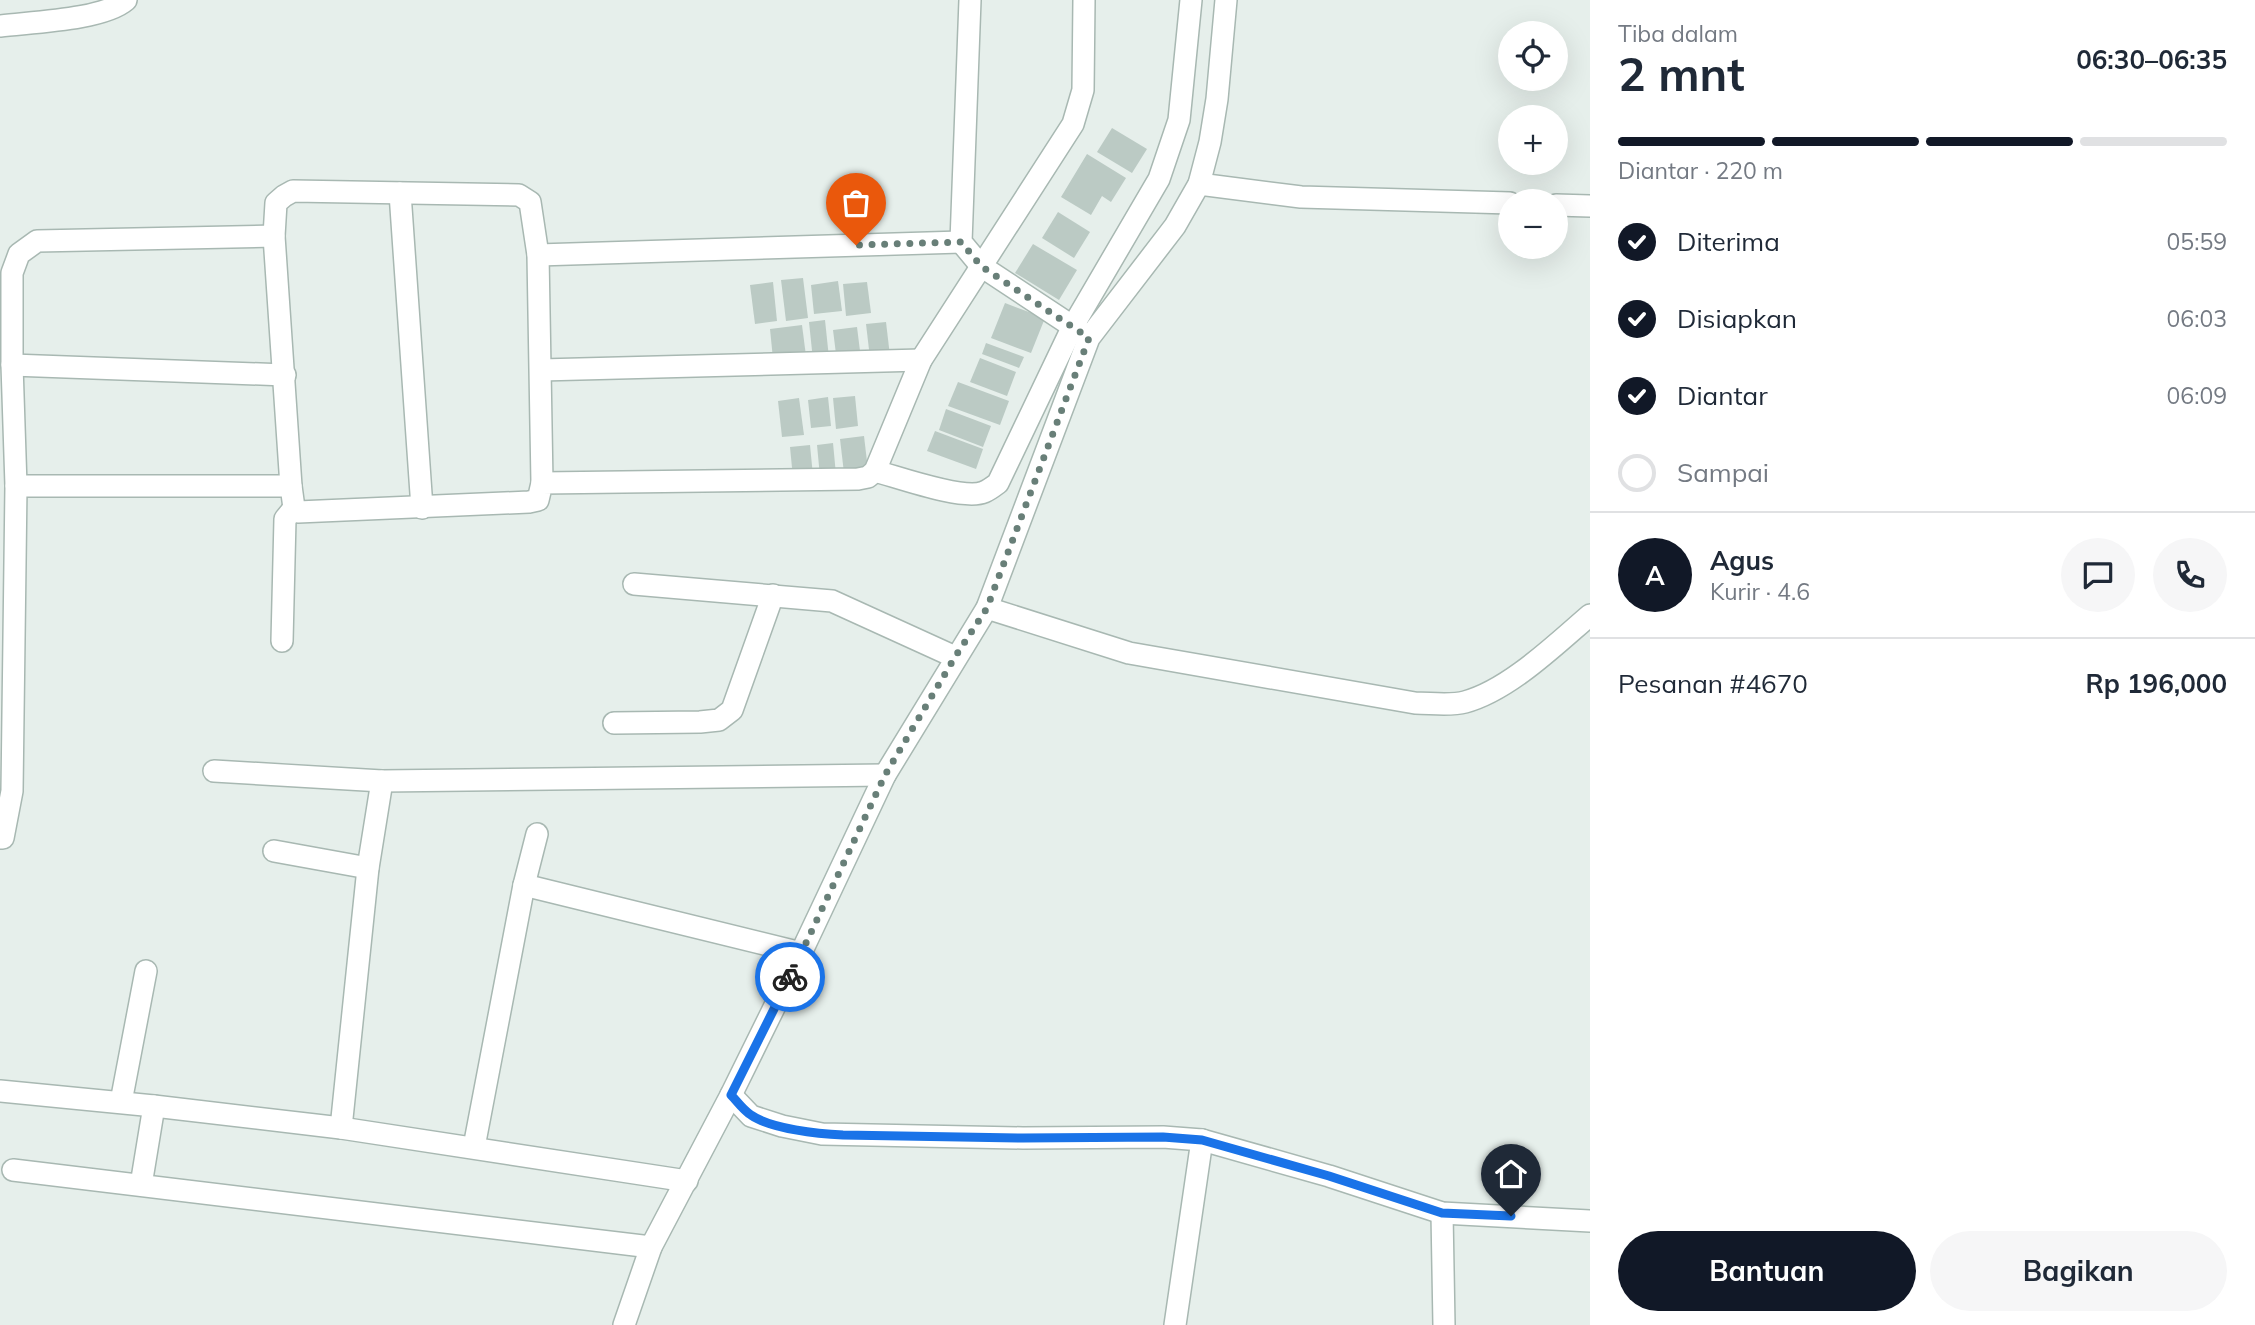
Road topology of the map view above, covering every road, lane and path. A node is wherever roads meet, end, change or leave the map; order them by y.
1 (126, 0) edge
2 (970, 0) edge
3 (1083, 0) edge
4 (1191, 0) edge
5 (1226, 0) edge
6 (0, 26) edge
7 (1199, 184) junction
8 (400, 192) junction
9 (1498, 204) edge
10 (1568, 205) edge
11 (1590, 206) edge
12 (274, 236) junction
13 (961, 242) junction
14 (538, 255) junction
15 (981, 266) junction
16 (1081, 332) junction
17 (921, 360) junction
18 (12, 365) junction
19 (541, 370) junction
20 (285, 375) junction
21 (875, 471) junction
22 (542, 483) junction
23 (16, 486) junction
24 (291, 486) junction
25 (294, 508) junction
26 (422, 508) junction
27 (634, 584) dead end
28 (773, 595) junction
29 (987, 608) junction
30 (1590, 615) edge
31 (282, 641) dead end
32 (955, 657) junction
33 (614, 723) dead end
34 (214, 771) dead end
35 (885, 775) junction
36 (382, 781) junction
37 (537, 834) dead end
38 (0, 838) edge
39 (274, 851) dead end
40 (368, 868) junction
41 (524, 885) junction
42 (801, 953) junction
43 (146, 971) dead end
44 (0, 1091) edge
45 (731, 1095) junction
46 (121, 1102) junction
47 (154, 1106) junction
48 (341, 1128) junction
49 (1202, 1140) junction
50 (474, 1147) junction
51 (13, 1170) dead end
52 (687, 1181) junction
53 (141, 1185) junction
54 (1442, 1213) junction
55 (1590, 1222) edge
56 (651, 1247) junction
57 (624, 1325) edge
58 (1175, 1325) edge
59 (1444, 1325) edge

1 - 6 street
2 - 13 street
3 - 15 street
4 - 16 street
5 - 7 street
7 - 9 street
7 - 16 street
8 - 12 street
8 - 14 street
8 - 26 street
10 - 11 street
12 - 18 street
12 - 20 street
13 - 14 street
13 - 15 street
14 - 19 street
15 - 16 street
15 - 17 street
16 - 21 street
16 - 29 street
17 - 19 street
17 - 21 street
18 - 20 street
18 - 23 street
19 - 22 street
20 - 24 street
21 - 22 street
22 - 26 street
23 - 24 street
23 - 38 street
24 - 25 street
25 - 26 street
25 - 31 street
27 - 28 street
28 - 32 street
28 - 33 street
29 - 30 street
29 - 32 street
32 - 35 street
34 - 36 street
35 - 36 street
35 - 42 street
36 - 40 street
37 - 41 street
39 - 40 street
40 - 48 street
41 - 42 street
41 - 50 street
42 - 45 street
43 - 46 street
44 - 46 street
45 - 49 street
45 - 52 street
46 - 47 street
47 - 48 street
47 - 53 street
48 - 50 street
49 - 54 street
49 - 58 street
50 - 52 street
51 - 53 street
52 - 56 street
53 - 56 street
54 - 55 street
54 - 59 street
56 - 57 street

